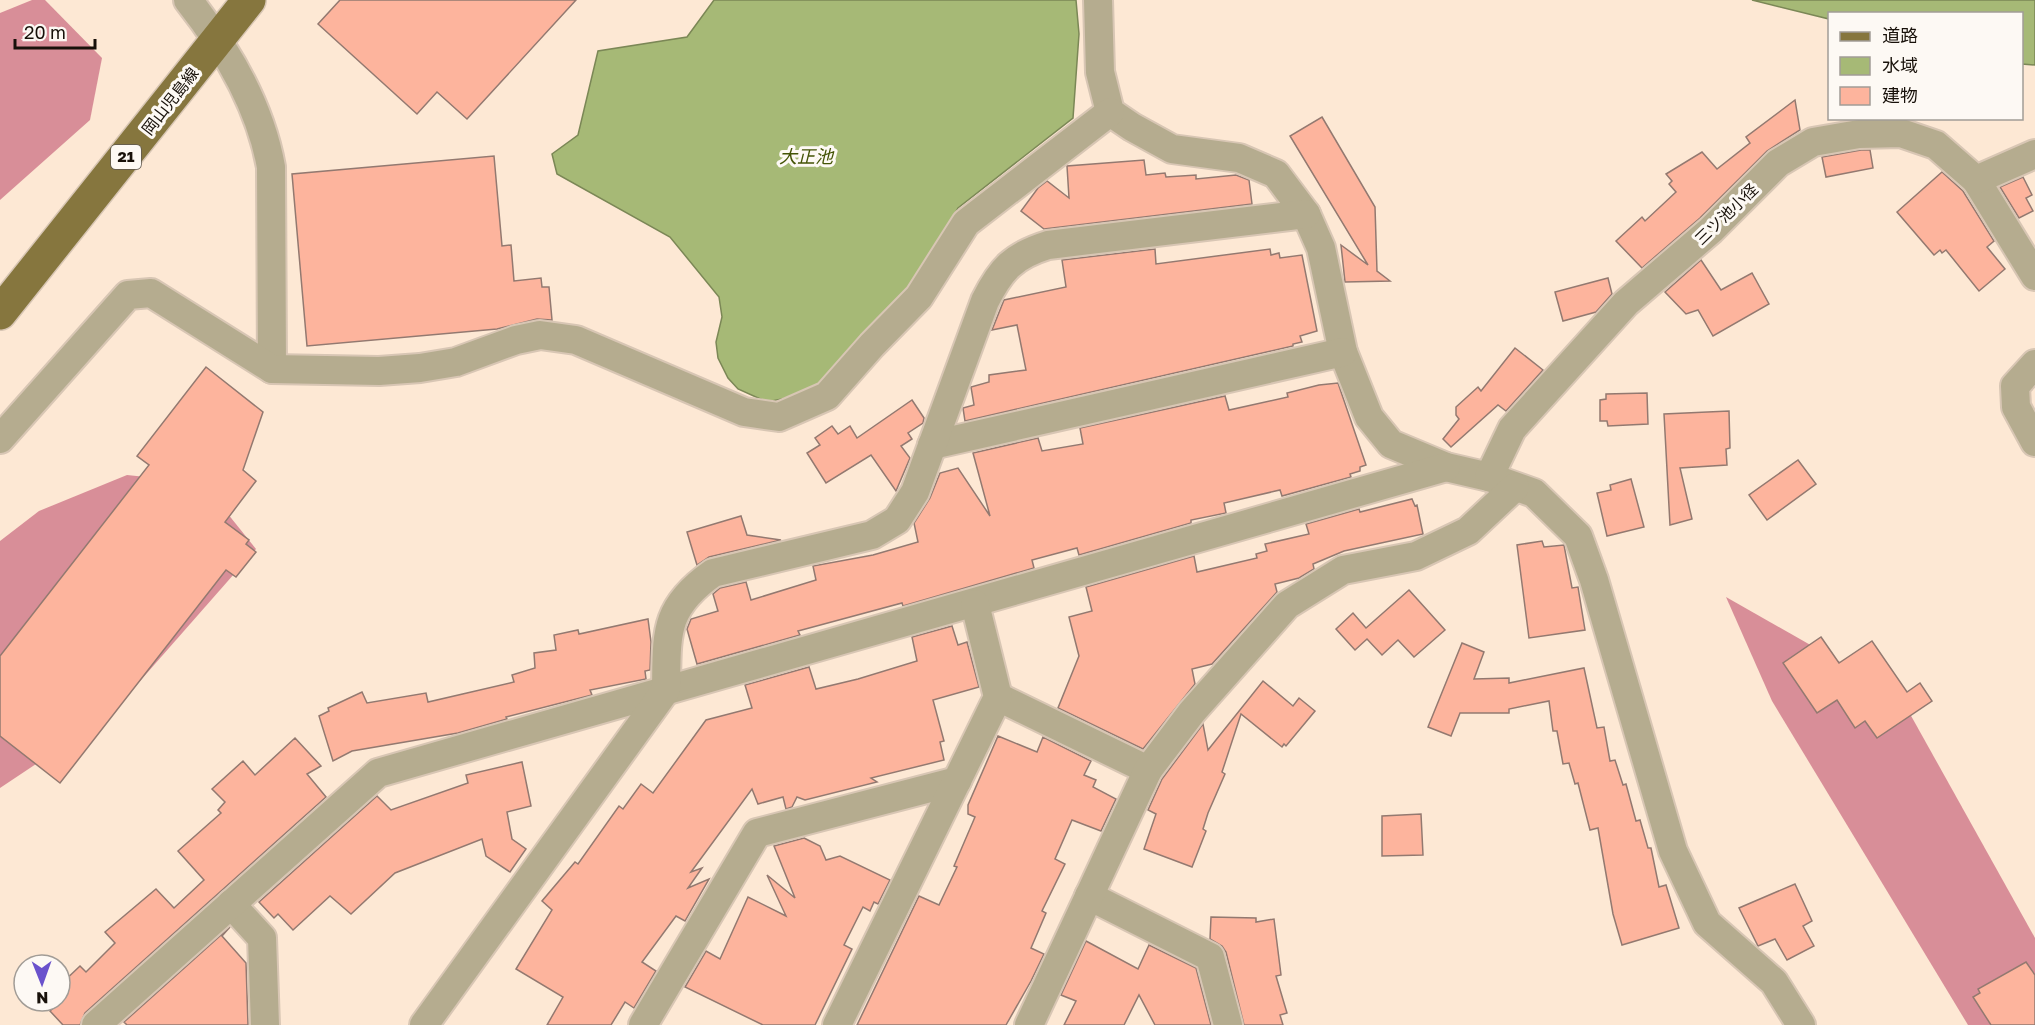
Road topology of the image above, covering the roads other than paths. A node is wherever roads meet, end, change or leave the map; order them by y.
1 (188, 0) edge
2 (249, 0) edge
3 (1098, 0) edge
4 (219, 39) junction
5 (1110, 112) junction
6 (2035, 154) edge
7 (1976, 180) junction
8 (1306, 214) junction
9 (2035, 276) edge
10 (0, 313) edge
11 (1343, 351) junction
12 (2035, 364) edge
13 (272, 369) junction
14 (0, 439) edge
15 (2035, 442) edge
16 (932, 445) junction
17 (1446, 467) junction
18 (1502, 482) junction
19 (975, 604) junction
20 (666, 690) junction
21 (998, 697) junction
22 (1148, 770) junction
23 (957, 781) junction
24 (1089, 896) junction
25 (231, 904) junction
26 (96, 1025) edge
27 (265, 1025) edge
28 (424, 1025) edge
29 (643, 1025) edge
30 (837, 1025) edge
31 (1029, 1025) edge
32 (1228, 1025) edge
33 (1801, 1025) edge

1 - 4 street
2 - 4 main road, 岡山児島線 / 21
3 - 5 street
4 - 10 main road, 岡山児島線 / 21
4 - 13 street
5 - 8 street
5 - 13 street
6 - 7 street
7 - 9 street, 三ツ池小径
7 - 18 street, 三ツ池小径
8 - 11 street
8 - 16 street
11 - 16 street
11 - 17 street
12 - 15 street
13 - 14 street
16 - 20 street
17 - 18 street
17 - 19 street
18 - 22 street
18 - 33 street
19 - 20 street
19 - 21 street
20 - 25 street
20 - 28 street
21 - 22 street
21 - 23 street
22 - 24 street
23 - 29 street
23 - 30 street
24 - 31 street
24 - 32 street
25 - 26 street
25 - 27 street

